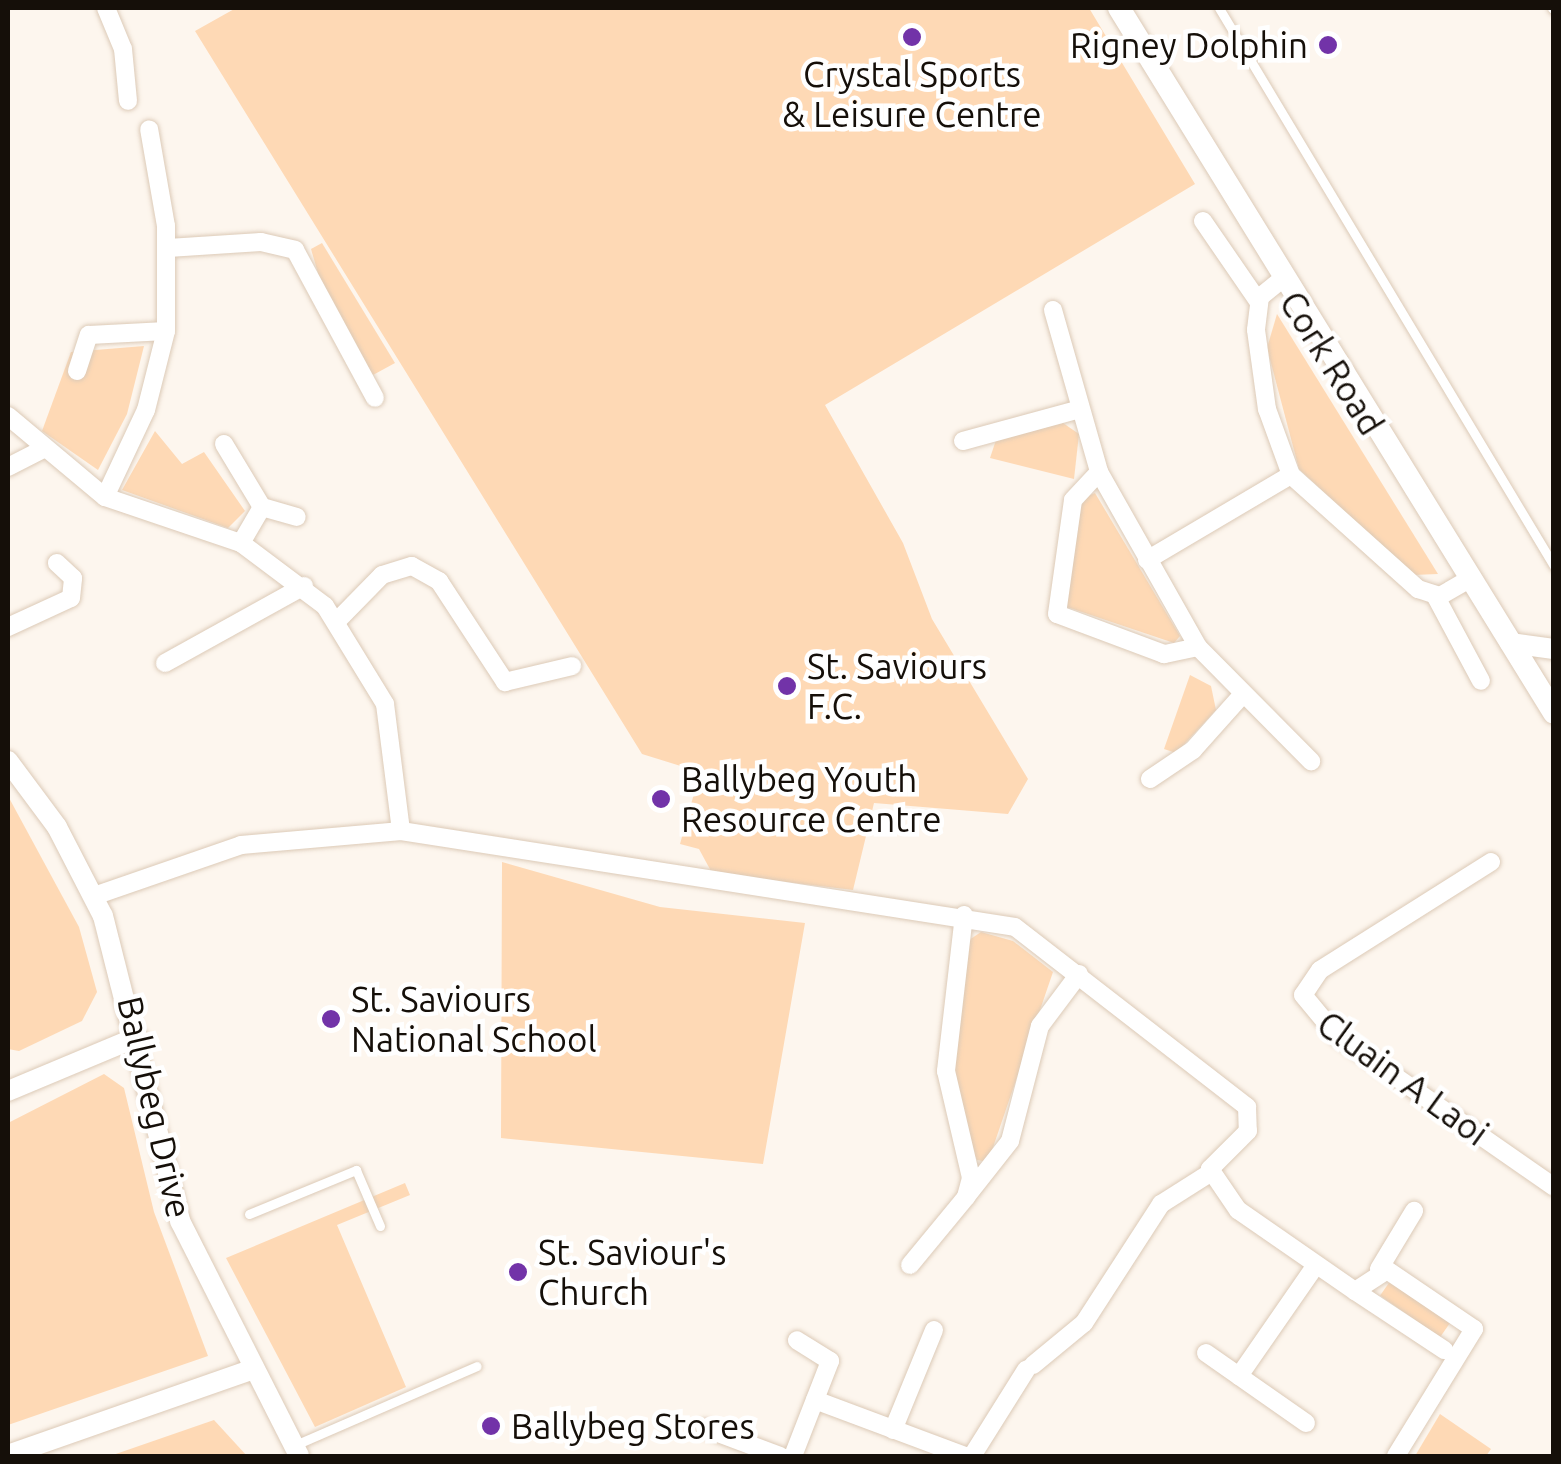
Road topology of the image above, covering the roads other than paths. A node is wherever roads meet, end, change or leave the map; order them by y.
1 (106, 8) edge
2 (1119, 8) edge
3 (1219, 8) edge
4 (128, 101) dead end
5 (148, 128) dead end
6 (1203, 220) dead end
7 (168, 248) junction
8 (1280, 280) junction
9 (1258, 301) junction
10 (1053, 310) dead end
11 (166, 331) junction
12 (77, 370) dead end
13 (374, 398) dead end
14 (1080, 410) junction
15 (8, 416) edge
16 (963, 441) dead end
17 (224, 444) dead end
18 (42, 449) junction
19 (8, 467) edge
20 (1098, 472) junction
21 (1291, 475) junction
22 (105, 497) junction
23 (262, 507) junction
24 (297, 517) dead end
25 (241, 543) junction
26 (1147, 560) junction
27 (56, 563) dead end
28 (1554, 566) edge
29 (1469, 579) junction
30 (304, 586) junction
31 (1436, 597) junction
32 (338, 620) junction
33 (8, 627) edge
34 (1510, 643) junction
35 (1198, 647) junction
36 (1554, 649) edge
37 (165, 662) dead end
38 (572, 666) dead end
39 (1481, 681) dead end
40 (1243, 694) junction
41 (1554, 713) edge
42 (8, 761) edge
43 (1311, 761) dead end
44 (1150, 779) dead end
45 (401, 832) junction
46 (1491, 862) dead end
47 (94, 896) junction
48 (964, 915) junction
49 (1079, 974) junction
50 (137, 1037) junction
51 (9, 1086) edge
52 (1210, 1173) junction
53 (1554, 1187) edge
54 (966, 1198) junction
55 (1414, 1211) dead end
56 (250, 1214) dead end
57 (380, 1226) dead end
58 (910, 1265) dead end
59 (1316, 1265) junction
60 (1379, 1268) junction
61 (1355, 1291) junction
62 (934, 1330) dead end
63 (797, 1340) dead end
64 (1444, 1350) dead end
65 (1206, 1353) dead end
66 (477, 1366) dead end
67 (248, 1371) junction
68 (1239, 1376) junction
69 (815, 1400) junction
70 (1306, 1423) dead end
71 (705, 1428) dead end
72 (894, 1430) junction
73 (295, 1451) edge
74 (8, 1454) edge
75 (780, 1456) edge
76 (793, 1456) edge
77 (969, 1456) edge
78 (1396, 1456) edge

1 - 4 street
2 - 8 main road, Cork Road
3 - 28 lane
5 - 7 street
6 - 9 street
7 - 11 street
7 - 13 street
8 - 9 street
8 - 29 main road, Cork Road
9 - 21 street
10 - 14 street
11 - 12 street
11 - 22 street
14 - 16 street
14 - 20 street
15 - 18 street
17 - 23 street
18 - 19 street
18 - 22 street
20 - 26 street
20 - 35 street
21 - 26 street
21 - 31 street
22 - 25 street
23 - 24 street
23 - 25 street
25 - 30 street
26 - 35 street
27 - 33 street
29 - 31 street
29 - 34 main road, Cork Road
30 - 32 street
30 - 37 street
31 - 39 street
32 - 38 street
32 - 45 street
34 - 36 street
34 - 41 main road, Cork Road
35 - 40 street
40 - 43 street
40 - 44 street
42 - 47 street, Ballybeg Drive
45 - 47 street
45 - 48 street
46 - 53 street, Cluain A Laoi
47 - 50 street, Ballybeg Drive
48 - 49 street
48 - 54 street
49 - 52 street
49 - 54 street
50 - 51 street
50 - 67 street, Ballybeg Drive
52 - 59 street
52 - 77 street
54 - 58 street
55 - 60 street
56 - 57 lane
59 - 61 street
59 - 68 street
60 - 61 street
60 - 78 street
61 - 64 street
62 - 72 street
63 - 69 street
65 - 68 street
66 - 73 lane
67 - 73 street, Ballybeg Drive
67 - 74 street
68 - 70 street
69 - 72 street
69 - 76 street
71 - 75 street
72 - 77 street

